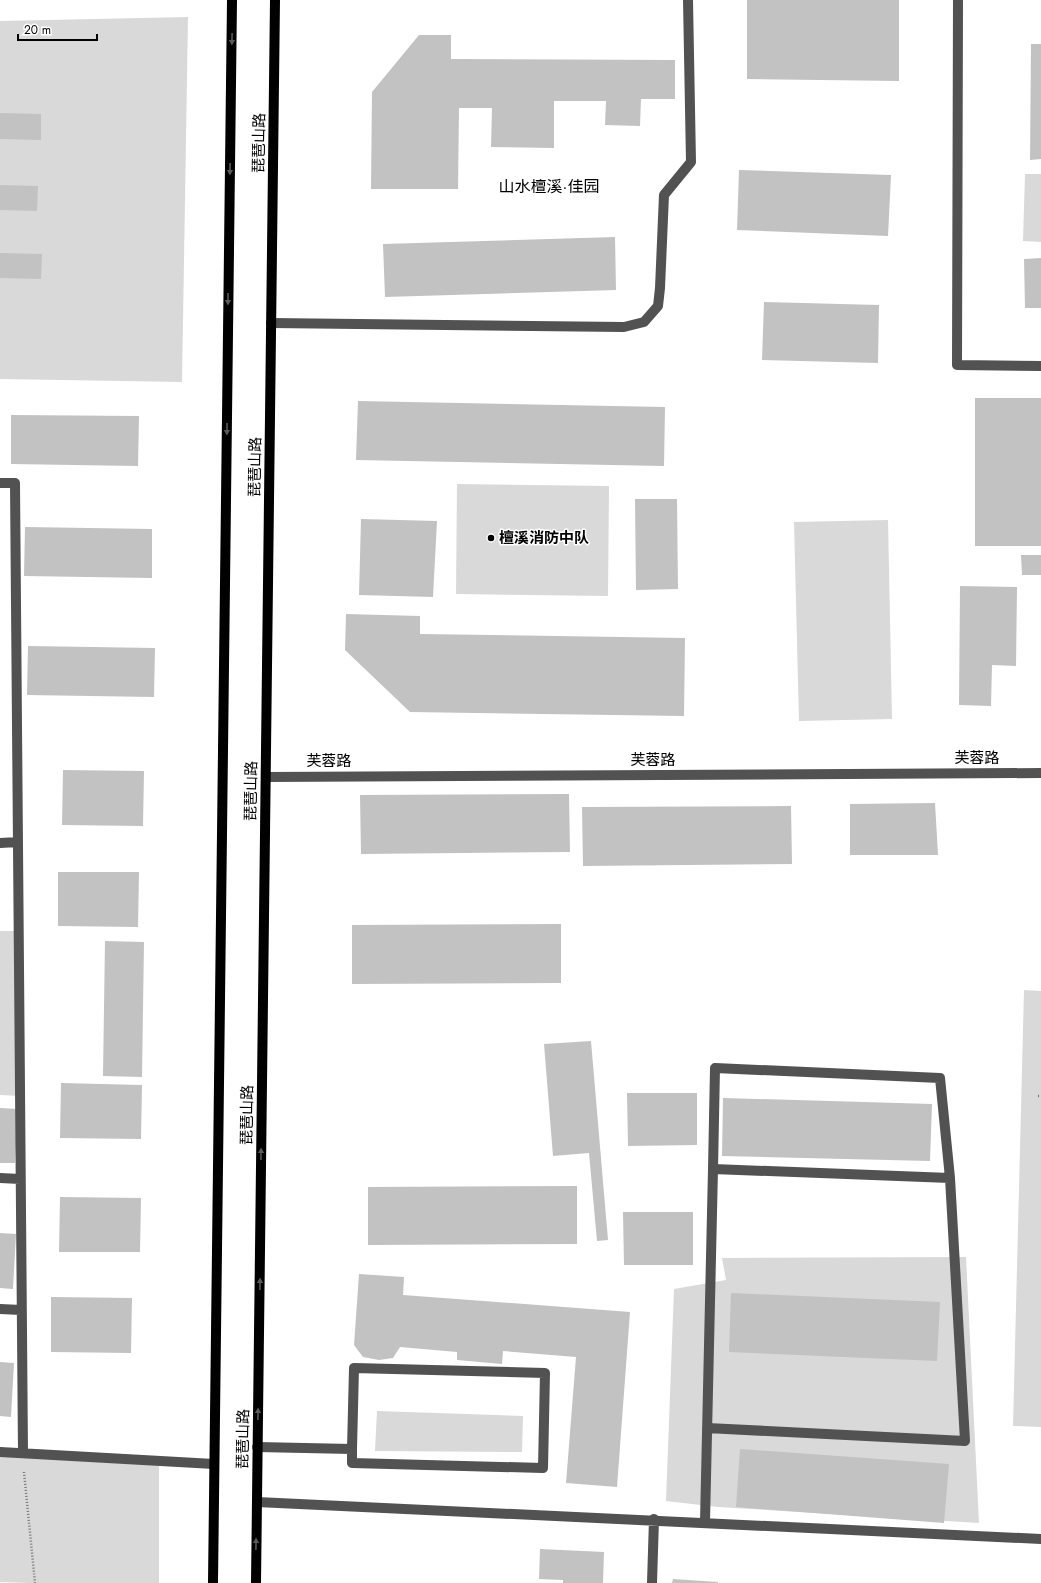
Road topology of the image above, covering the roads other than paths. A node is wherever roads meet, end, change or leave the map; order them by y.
1 (232, 0) edge
2 (275, 0) edge
3 (688, 0) edge
4 (958, 0) edge
5 (272, 323) junction
6 (1041, 366) edge
7 (0, 483) edge
8 (1041, 773) edge
9 (266, 777) junction
10 (18, 842) junction
11 (0, 843) edge
12 (713, 1169) junction
13 (0, 1178) edge
14 (950, 1178) junction
15 (20, 1179) junction
16 (0, 1309) edge
17 (21, 1310) junction
18 (707, 1428) junction
19 (257, 1448) junction
20 (352, 1450) junction
21 (0, 1452) edge
22 (23, 1453) junction
23 (214, 1464) junction
24 (257, 1502) junction
25 (654, 1519) junction
26 (705, 1522) junction
27 (1041, 1539) edge
28 (213, 1583) edge
29 (256, 1583) edge
30 (652, 1583) edge

1 -> 23 main road, 琵琶山路
2 - 5 main road, 琵琶山路
3 - 5 street
4 - 6 street
5 - 9 main road, 琵琶山路
7 - 10 street
8 - 9 street, 芙蓉路
19 -> 9 main road, 琵琶山路
10 - 11 street
10 - 15 street
12 - 14 street
12 - 14 street
12 - 18 street
13 - 15 street
14 - 18 street
15 - 17 street
16 - 17 street
17 - 22 street
18 - 26 street
19 - 20 street
19 - 24 main road, 琵琶山路
20 - 20 street
21 - 22 street
22 - 23 street
23 - 28 main road, 琵琶山路
24 - 25 street
29 -> 24 main road, 琵琶山路
25 - 26 street
25 - 30 street
26 - 27 street

